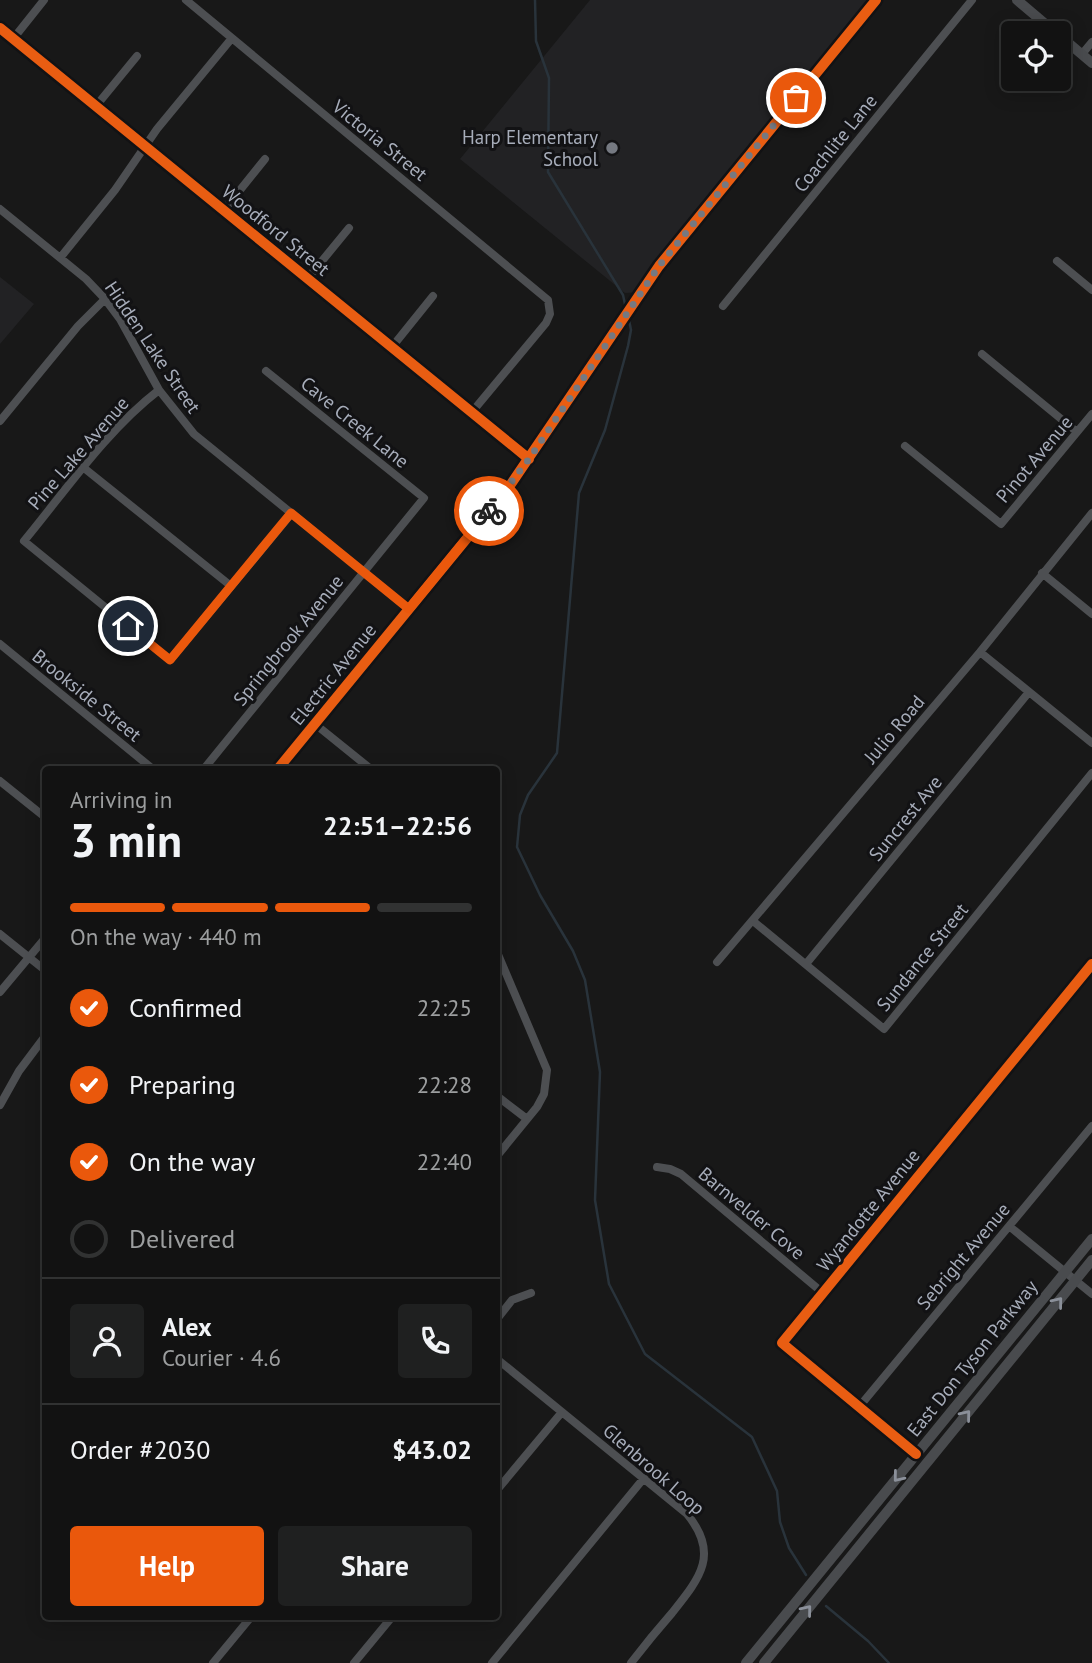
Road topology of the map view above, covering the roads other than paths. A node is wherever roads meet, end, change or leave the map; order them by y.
1 (44, 0) edge
2 (186, 0) edge
3 (876, 0) edge
4 (972, 0) edge
5 (1017, 0) edge
6 (1042, 21) edge
7 (0, 28) edge
8 (232, 38) junction
9 (13, 39) junction
10 (1092, 42) edge
11 (1071, 45) edge
12 (1082, 54) junction
13 (137, 56) dead end
14 (1092, 63) edge
15 (96, 106) junction
16 (146, 146) junction
17 (265, 159) dead end
18 (0, 209) edge
19 (224, 210) junction
20 (349, 228) dead end
21 (60, 257) junction
22 (1058, 261) dead end
23 (308, 278) junction
24 (1092, 290) edge
25 (433, 296) dead end
26 (106, 299) junction
27 (723, 306) dead end
28 (392, 347) junction
29 (982, 354) dead end
30 (266, 371) dead end
31 (159, 390) junction
32 (472, 412) junction
33 (1092, 414) edge
34 (0, 421) edge
35 (1077, 432) junction
36 (905, 446) dead end
37 (529, 459) junction
38 (85, 468) junction
39 (424, 498) joint
40 (291, 513) junction
41 (1092, 513) edge
42 (363, 572) junction
43 (1042, 573) junction
44 (231, 586) junction
45 (409, 609) junction
46 (1092, 614) edge
47 (0, 644) edge
48 (980, 652) junction
49 (1029, 692) junction
50 (315, 724) junction
51 (1092, 743) edge
52 (149, 766) edge
53 (206, 766) edge
54 (280, 766) edge
55 (367, 766) edge
56 (1092, 773) edge
57 (0, 781) edge
58 (42, 815) edge
59 (753, 921) junction
60 (0, 933) edge
61 (42, 942) edge
62 (29, 957) junction
63 (718, 962) dead end
64 (806, 964) junction
65 (1092, 964) edge
66 (500, 966) edge
67 (42, 968) edge
68 (0, 992) edge
69 (42, 1040) edge
70 (500, 1098) edge
71 (0, 1105) edge
72 (527, 1119) junction
73 (1092, 1126) edge
74 (500, 1152) edge
75 (657, 1167) dead end
76 (1009, 1226) junction
77 (1092, 1239) edge
78 (1092, 1260) edge
79 (1065, 1272) junction
80 (1075, 1280) junction
81 (531, 1293) dead end
82 (823, 1293) junction
83 (1092, 1294) edge
84 (500, 1315) edge
85 (500, 1361) edge
86 (859, 1406) junction
87 (562, 1412) junction
88 (916, 1454) junction
89 (644, 1478) junction
90 (500, 1486) edge
91 (249, 1620) edge
92 (390, 1620) edge
93 (214, 1663) edge
94 (354, 1663) edge
95 (492, 1663) edge
96 (631, 1663) edge
97 (746, 1663) edge
98 (764, 1663) edge

1 - 9 street
2 - 8 street, Victoria Street
3 - 37 street, Electric Avenue
4 - 27 street, Coachlite Lane
5 - 6 main road
7 - 9 street, Woodford Street
8 - 16 street
8 - 32 street, Victoria Street
9 - 15 street, Woodford Street
10 - 12 street
11 - 12 main road
12 - 14 main road
13 - 15 street
15 - 16 street, Woodford Street
16 - 19 street, Woodford Street
16 - 21 street
17 - 19 street
18 - 21 street, Hidden Lake Street
19 - 23 street, Woodford Street
20 - 23 street
21 - 26 street, Hidden Lake Street
22 - 24 street
23 - 28 street, Woodford Street
25 - 28 street
26 - 31 street, Hidden Lake Street
26 - 34 street
28 - 32 street, Woodford Street
29 - 35 street
30 - 39 street, Cave Creek Lane
31 - 38 street, Pine Lake Avenue
31 - 40 street, Hidden Lake Street
32 - 37 street, Woodford Street
33 - 35 street, Pinot Avenue
35 - 36 street, Pinot Avenue
37 - 45 street, Electric Avenue
38 - 44 street
38 - 44 street, Pine Lake Avenue
39 - 42 street, Springbrook Avenue
40 - 42 street, Hidden Lake Street
40 - 44 street
41 - 43 street, Julio Road
42 - 45 street, Hidden Lake Street
42 - 53 street, Springbrook Avenue
43 - 46 street
43 - 48 street, Julio Road
45 - 50 street, Electric Avenue
47 - 52 street, Brookside Street
48 - 49 street
48 - 59 street, Julio Road
49 - 51 street
49 - 64 street, Suncrest Ave
50 - 54 street, Electric Avenue
50 - 55 street
56 - 64 street, Sundance Street
57 - 58 street
59 - 63 street, Julio Road
59 - 64 street, Sundance Street
60 - 62 street
61 - 62 street
62 - 67 street
62 - 68 street
65 - 82 street, Wyandotte Avenue
66 - 72 street
69 - 71 street
70 - 72 street
72 - 74 street
73 - 76 street, Sebright Avenue
75 - 82 street, Barnvelder Cove
76 - 79 street
76 - 86 street, Sebright Avenue
77 - 79 main road, East Don Tyson Parkway
78 - 80 main road, East Don Tyson Parkway
79 - 80 street
79 - 88 main road, East Don Tyson Parkway
80 - 83 street
98 -> 80 main road, East Don Tyson Parkway
81 - 84 street
82 - 86 street, Wyandotte Avenue
85 - 87 street, Glenbrook Loop
86 - 88 street, Wyandotte Avenue
87 - 89 street, Glenbrook Loop
87 - 90 street
88 -> 97 main road, East Don Tyson Parkway
89 - 95 street
89 - 96 street, Glenbrook Loop
91 - 93 street
92 - 94 street

